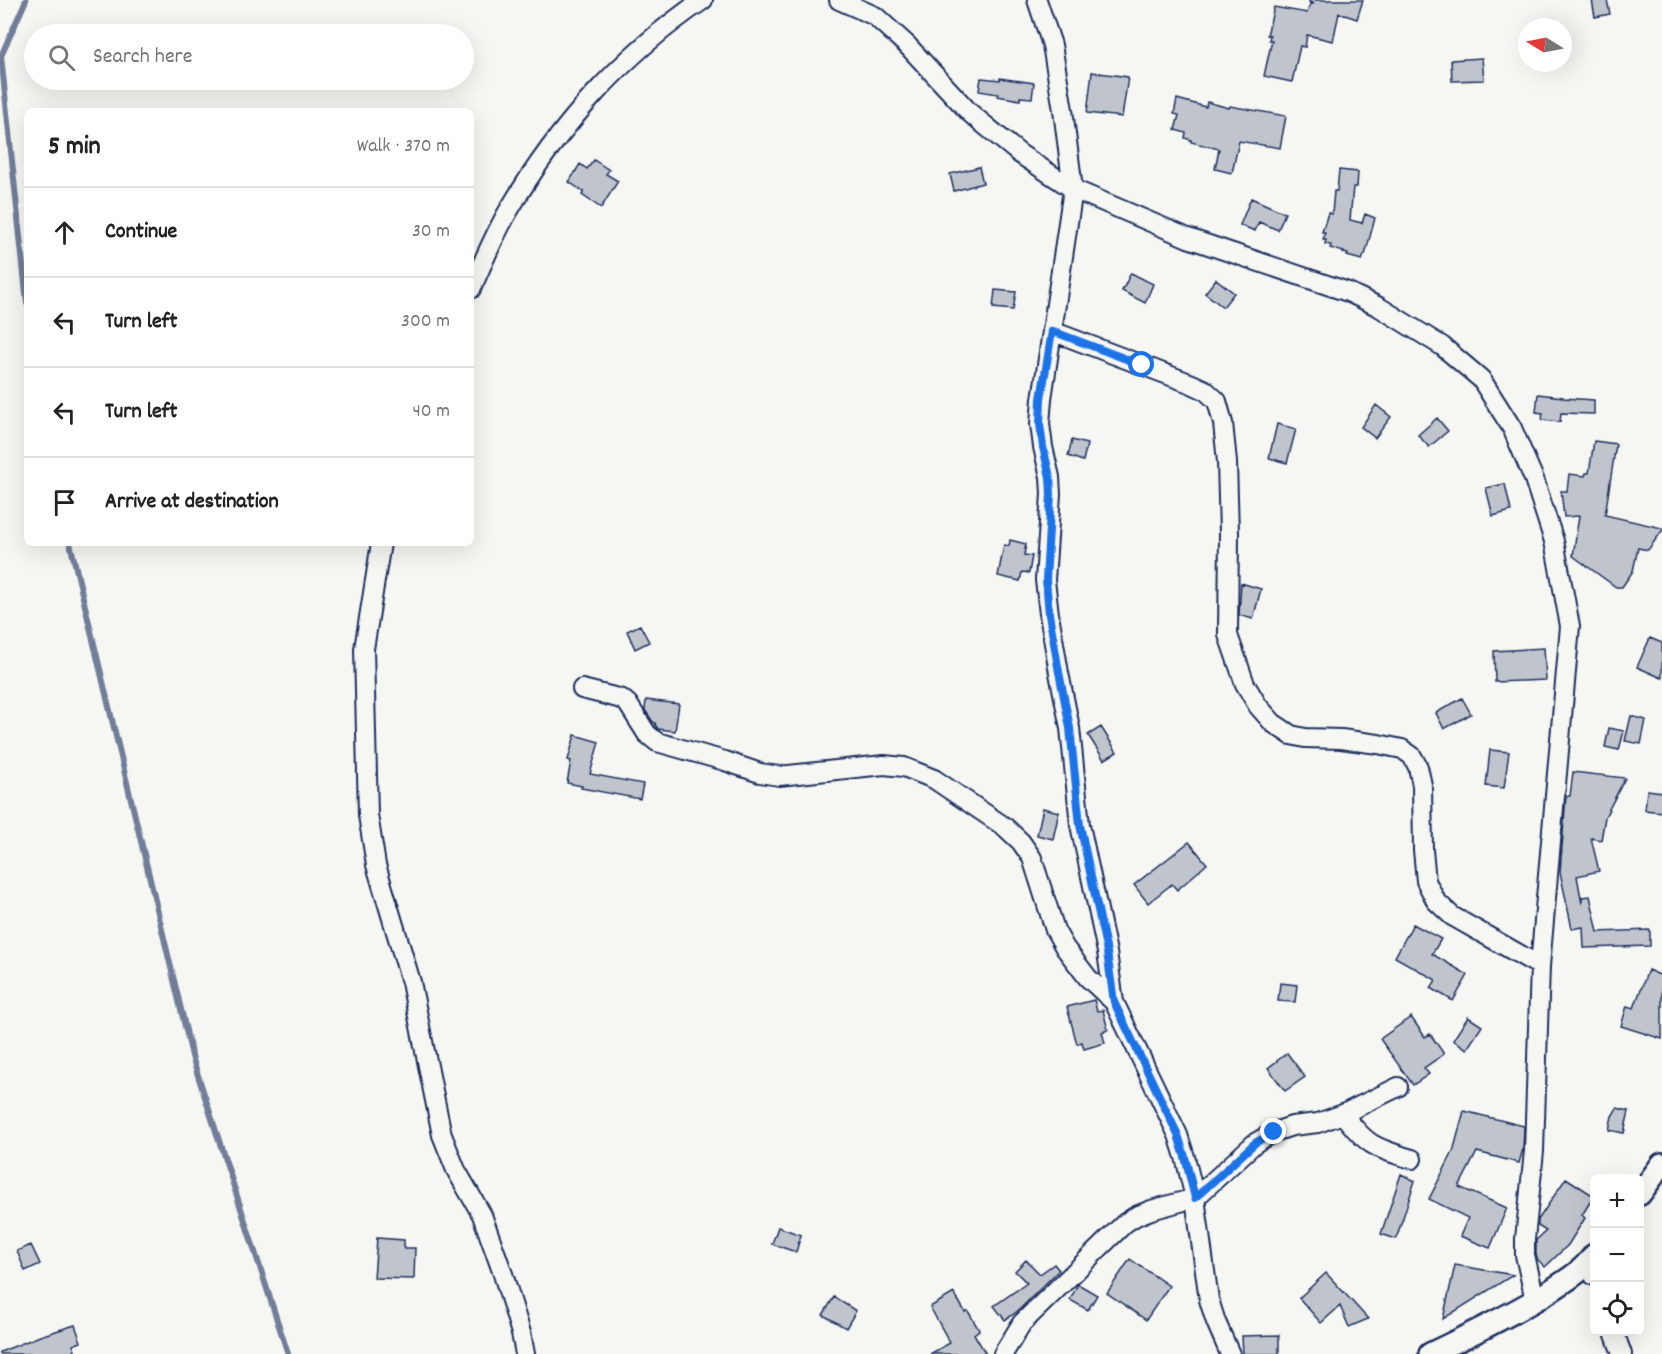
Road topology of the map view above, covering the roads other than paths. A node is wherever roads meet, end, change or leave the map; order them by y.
1 (703, 0) edge
2 (840, 0) edge
3 (1037, 0) edge
4 (1073, 189) junction
5 (474, 283) edge
6 (1052, 331) junction
7 (381, 546) edge
8 (582, 689) dead end
9 (1540, 966) junction
10 (1114, 1002) junction
11 (1398, 1087) dead end
12 (1343, 1114) junction
13 (1412, 1159) dead end
14 (1662, 1164) edge
15 (1644, 1189) edge
16 (1195, 1198) junction
17 (1590, 1267) edge
18 (1535, 1300) junction
19 (1615, 1336) edge
20 (525, 1354) edge
21 (1003, 1354) edge
22 (1230, 1354) edge
23 (1430, 1354) edge
24 (1622, 1354) edge

1 - 5 street
2 - 4 street
3 - 4 street
4 - 6 street
4 - 9 street
6 - 9 street
6 - 10 street
7 - 20 street
8 - 10 street
9 - 18 street
10 - 16 street
11 - 12 street
12 - 13 street
12 - 16 street
14 - 15 street
16 - 21 street
16 - 22 street
17 - 18 street
18 - 23 street
19 - 24 street

